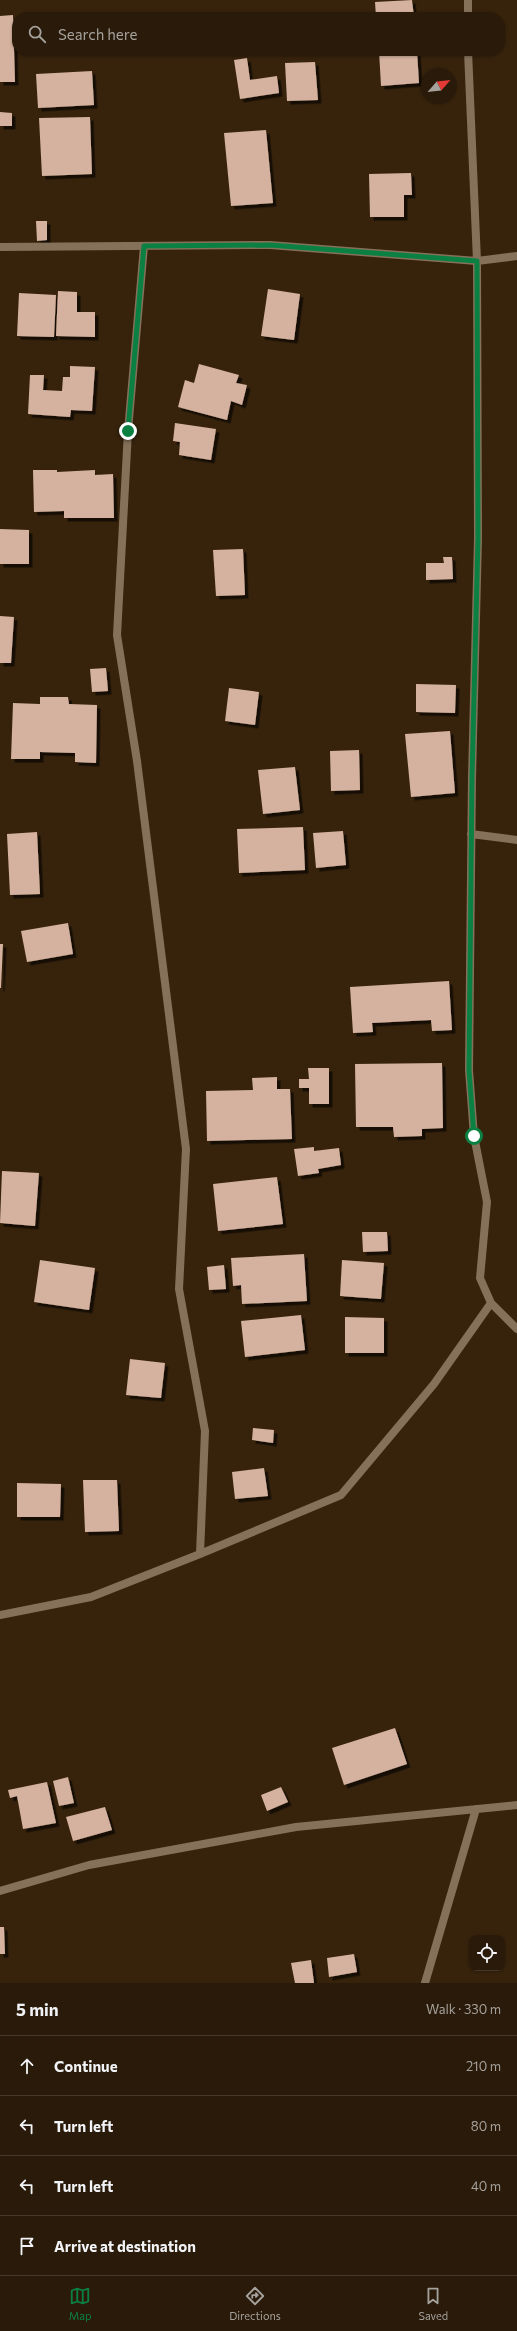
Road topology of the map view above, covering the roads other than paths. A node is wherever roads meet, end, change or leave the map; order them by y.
1 (468, 0) edge
2 (468, 12) edge
3 (468, 56) edge
4 (144, 246) junction
5 (0, 247) edge
6 (517, 256) edge
7 (477, 261) junction
8 (471, 834) junction
9 (517, 840) edge
10 (491, 1304) junction
11 (517, 1329) edge
12 (200, 1554) junction
13 (0, 1615) edge
14 (517, 1805) edge
15 (476, 1809) junction
16 (0, 1891) edge
17 (425, 1983) edge

1 - 2 street
3 - 7 street
4 - 5 street
4 - 7 street
4 - 12 street
6 - 7 street
7 - 8 street
8 - 9 street
8 - 10 street
10 - 11 street
10 - 12 street
12 - 13 street
14 - 15 street
15 - 16 street
15 - 17 street

